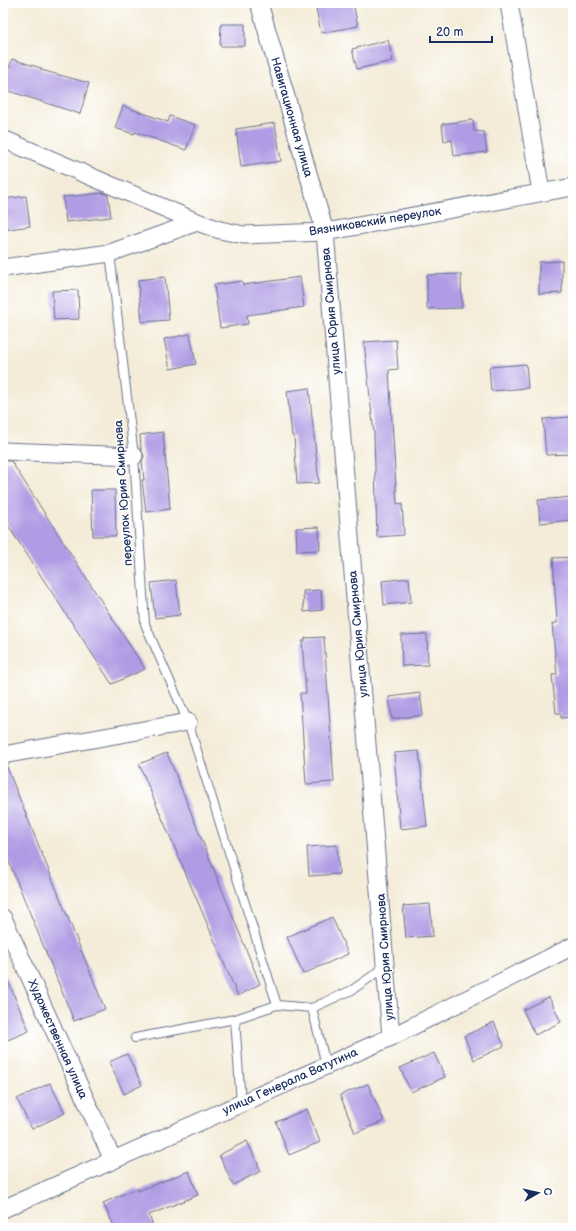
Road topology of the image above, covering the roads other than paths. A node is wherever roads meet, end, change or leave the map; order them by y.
1 (259, 3) edge
2 (509, 3) edge
3 (3, 139) edge
4 (573, 187) edge
5 (541, 192) junction
6 (197, 222) junction
7 (325, 232) junction
8 (110, 253) junction
9 (3, 268) edge
10 (3, 451) edge
11 (134, 456) junction
12 (188, 722) junction
13 (3, 755) edge
14 (3, 918) edge
15 (573, 946) edge
16 (386, 966) junction
17 (277, 1005) junction
18 (312, 1008) junction
19 (235, 1019) junction
20 (391, 1036) junction
21 (135, 1038) dead end
22 (326, 1065) junction
23 (241, 1103) junction
24 (113, 1160) junction
25 (3, 1209) edge

1 - 7 street, Навигационная улица
2 - 5 street
3 - 6 street, Вязниковский переулок
4 - 5 street, Вязниковский переулок
5 - 7 street, Вязниковский переулок
6 - 7 street, Вязниковский переулок
6 - 8 street
7 - 16 street, улица Юрия Смирнова
8 - 9 street
8 - 11 lane, переулок Юрия Смирнова
10 - 11 street
11 - 12 lane, переулок Юрия Смирнова
12 - 13 street
12 - 17 lane, переулок Юрия Смирнова
14 - 24 street, Художественная улица
15 - 20 street, улица Генерала Ватутина
16 - 18 lane
16 - 20 street, улица Юрия Смирнова
17 - 18 lane
17 - 19 lane
18 - 22 lane
19 - 21 lane
19 - 23 lane
20 - 22 street, улица Генерала Ватутина
22 - 23 street, улица Генерала Ватутина
23 - 24 street, улица Генерала Ватутина
24 - 25 street, улица Генерала Ватутина

